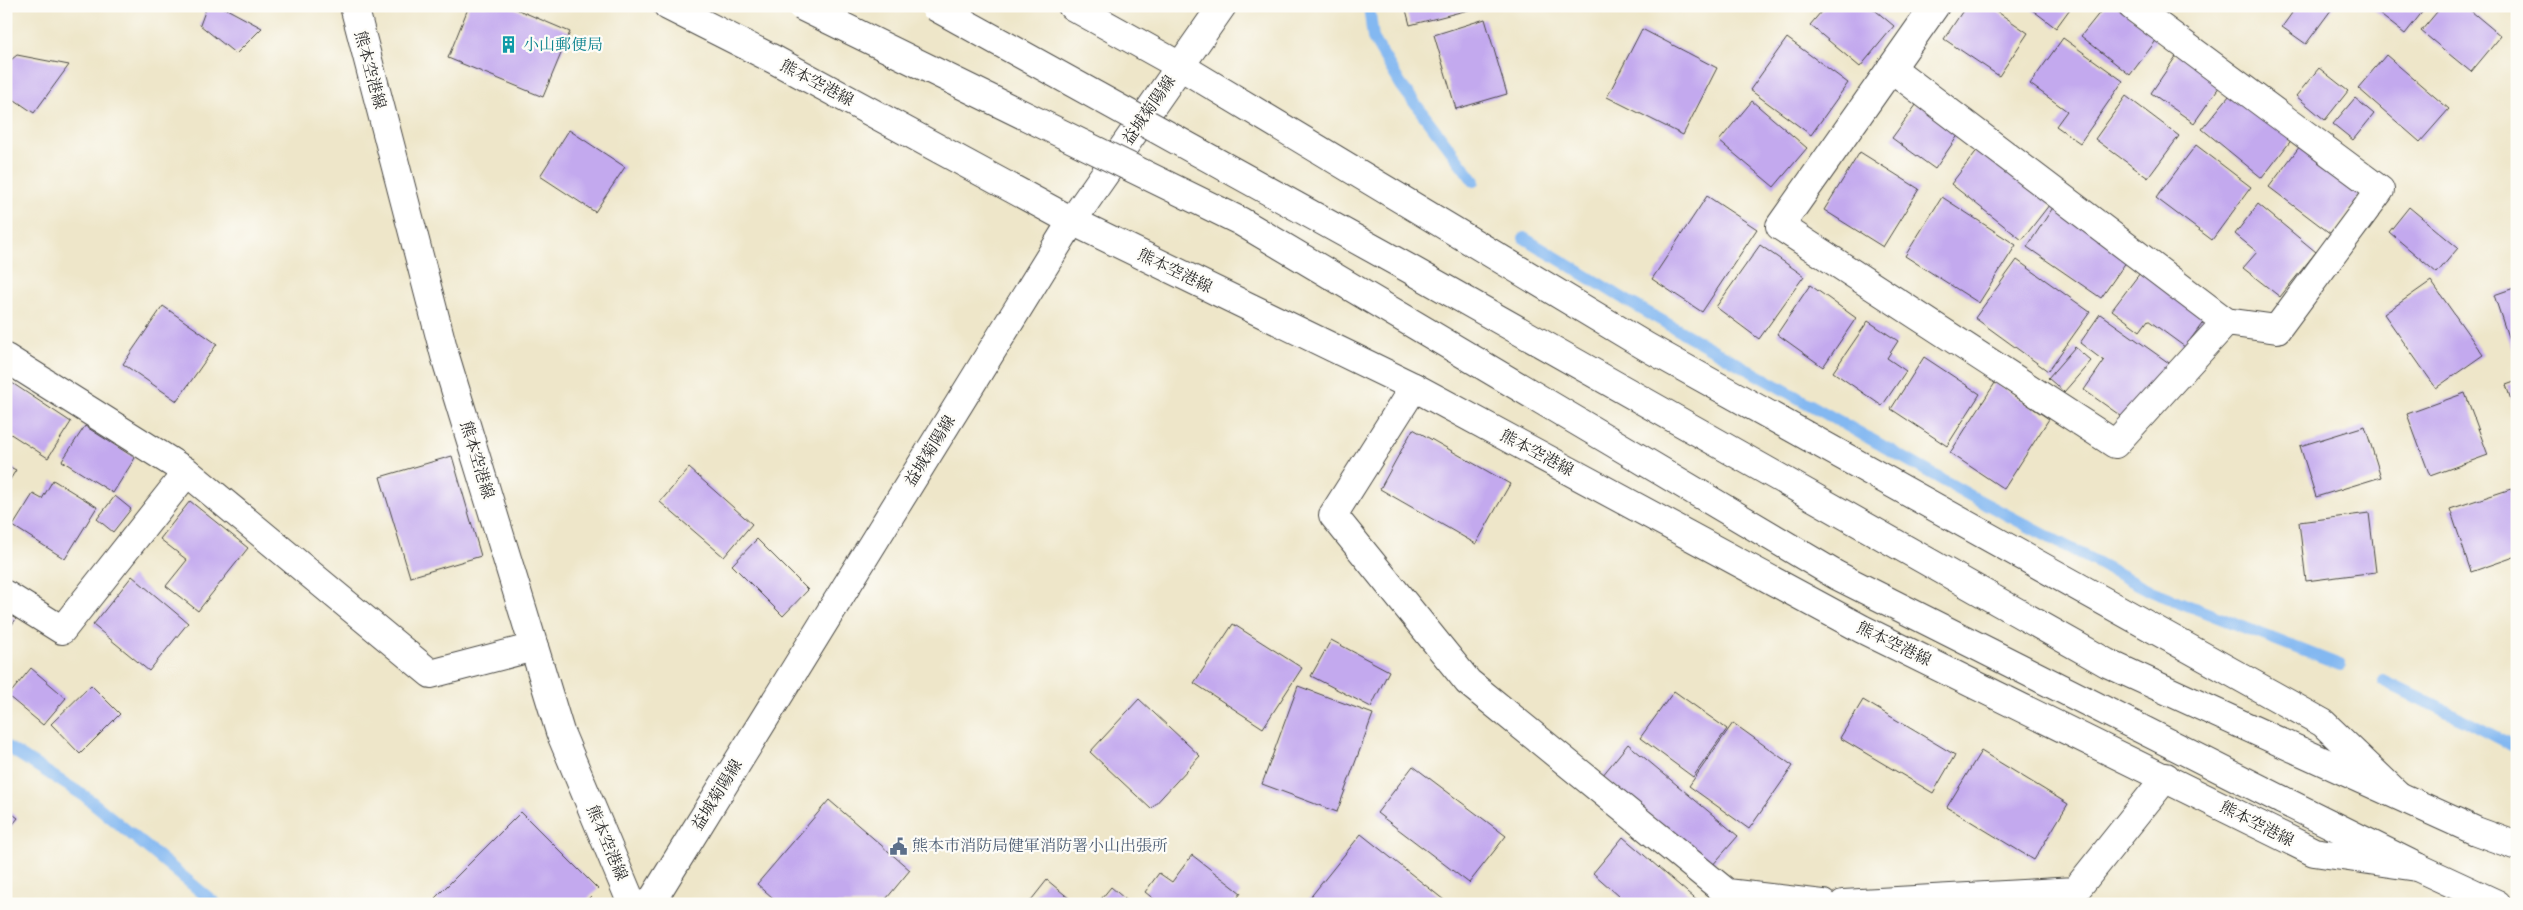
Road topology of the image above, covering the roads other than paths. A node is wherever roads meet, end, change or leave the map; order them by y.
1 (354, 6) edge
2 (668, 6) edge
3 (801, 6) edge
4 (934, 6) edge
5 (1072, 6) edge
6 (1222, 6) edge
7 (1935, 6) edge
8 (2132, 6) edge
9 (1180, 66) junction
10 (1892, 68) junction
11 (1072, 221) junction
12 (2226, 322) junction
13 (6, 358) edge
14 (1414, 387) junction
15 (187, 472) junction
16 (6, 595) edge
17 (534, 647) junction
18 (2166, 777) junction
19 (2398, 795) junction
20 (2517, 846) edge
21 (2417, 867) junction
22 (1731, 898) edge
23 (632, 904) edge
24 (650, 904) edge
25 (1824, 904) edge
26 (1843, 904) edge
27 (2497, 904) edge

1 - 17 main road, 熊本空港線
2 - 11 main road, 熊本空港線
3 - 21 main road, 熊本空港線, bridge
4 - 19 main road, bridge
5 - 9 main road
6 - 9 main road, 益城菊陽線
7 - 10 main road
8 - 12 main road
9 - 11 main road, 益城菊陽線
9 - 19 main road
10 - 12 main road
10 - 12 main road
11 - 14 main road, 熊本空港線
11 - 24 main road, 益城菊陽線
13 - 15 main road
14 - 18 main road, 熊本空港線
14 - 22 main road
15 - 16 main road
15 - 17 main road
17 - 23 main road, 熊本空港線
18 - 21 main road, 熊本空港線
18 - 26 main road
19 - 20 main road
21 - 27 main road, 熊本空港線
22 - 25 main road

